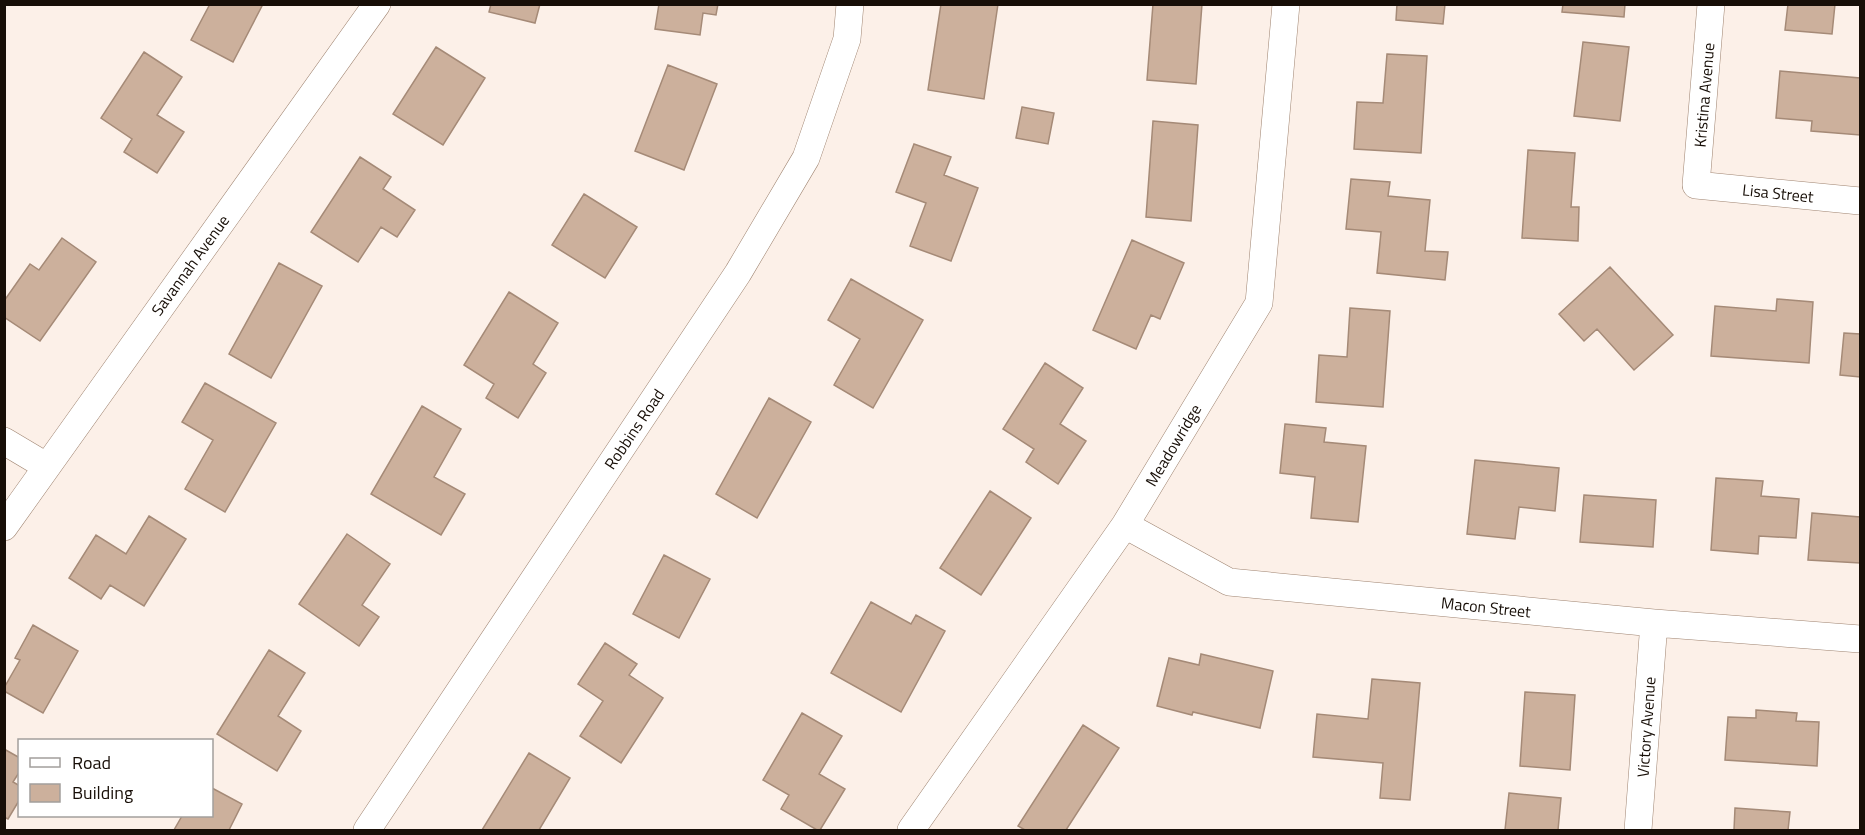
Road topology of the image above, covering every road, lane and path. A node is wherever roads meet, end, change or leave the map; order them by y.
1 (376, 4) edge
2 (850, 4) edge
3 (1286, 4) edge
4 (1711, 4) edge
5 (1696, 185) joint
6 (1860, 201) edge
7 (4, 441) edge
8 (46, 466) junction
9 (1125, 525) junction
10 (4, 527) edge
11 (1654, 623) junction
12 (1860, 639) edge
13 (367, 831) edge
14 (911, 831) edge
15 (1638, 831) edge

1 - 8 street, Savannah Avenue
2 - 13 street, Robbins Road
3 - 9 street, Meadowridge
4 - 5 street, Kristina Avenue
5 - 6 street, Lisa Street
7 - 8 street
8 - 10 street, Savannah Avenue
9 - 11 street, Macon Street
9 - 14 street, Meadowridge
11 - 12 street, Macon Street
11 - 15 street, Victory Avenue

